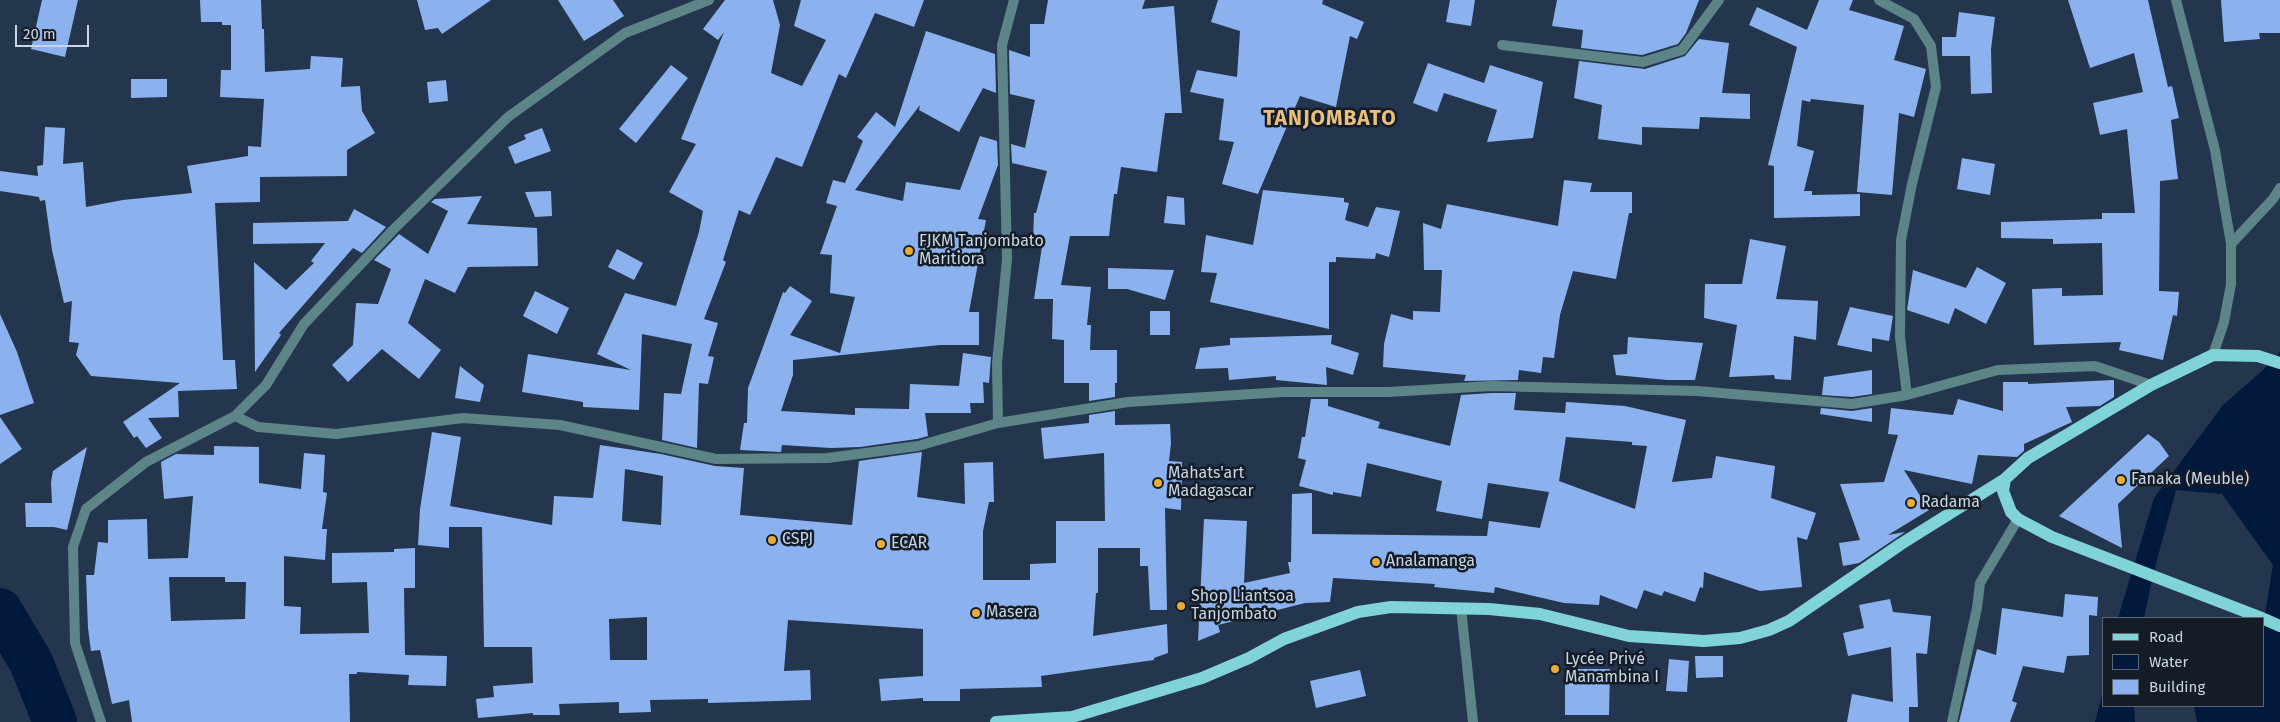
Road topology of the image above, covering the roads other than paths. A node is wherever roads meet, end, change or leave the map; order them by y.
1 (709, 0) edge
2 (1014, 0) edge
3 (1719, 0) edge
4 (1879, 0) edge
5 (2176, 0) edge
6 (1502, 44) dead end
7 (2280, 188) edge
8 (2231, 244) junction
9 (2213, 354) junction
10 (2280, 362) edge
11 (2151, 385) junction
12 (1907, 395) junction
13 (236, 416) junction
14 (998, 423) junction
15 (2005, 479) junction
16 (2018, 518) junction
17 (1461, 608) junction
18 (2258, 617) edge
19 (2265, 620) edge
20 (2280, 626) edge
21 (101, 722) edge
22 (996, 722) edge
23 (1473, 722) edge
24 (1952, 722) edge

1 - 13 street
2 - 14 street
3 - 6 street
4 - 12 street
5 - 8 street
7 - 8 street
8 - 9 street
9 - 10 main road
9 - 11 main road
11 - 12 street
11 - 15 main road
12 - 14 street
13 - 14 street
13 - 21 street
15 - 16 main road
15 - 17 main road
16 - 18 main road
16 - 24 street
17 - 22 main road
17 - 23 street
19 - 20 main road

